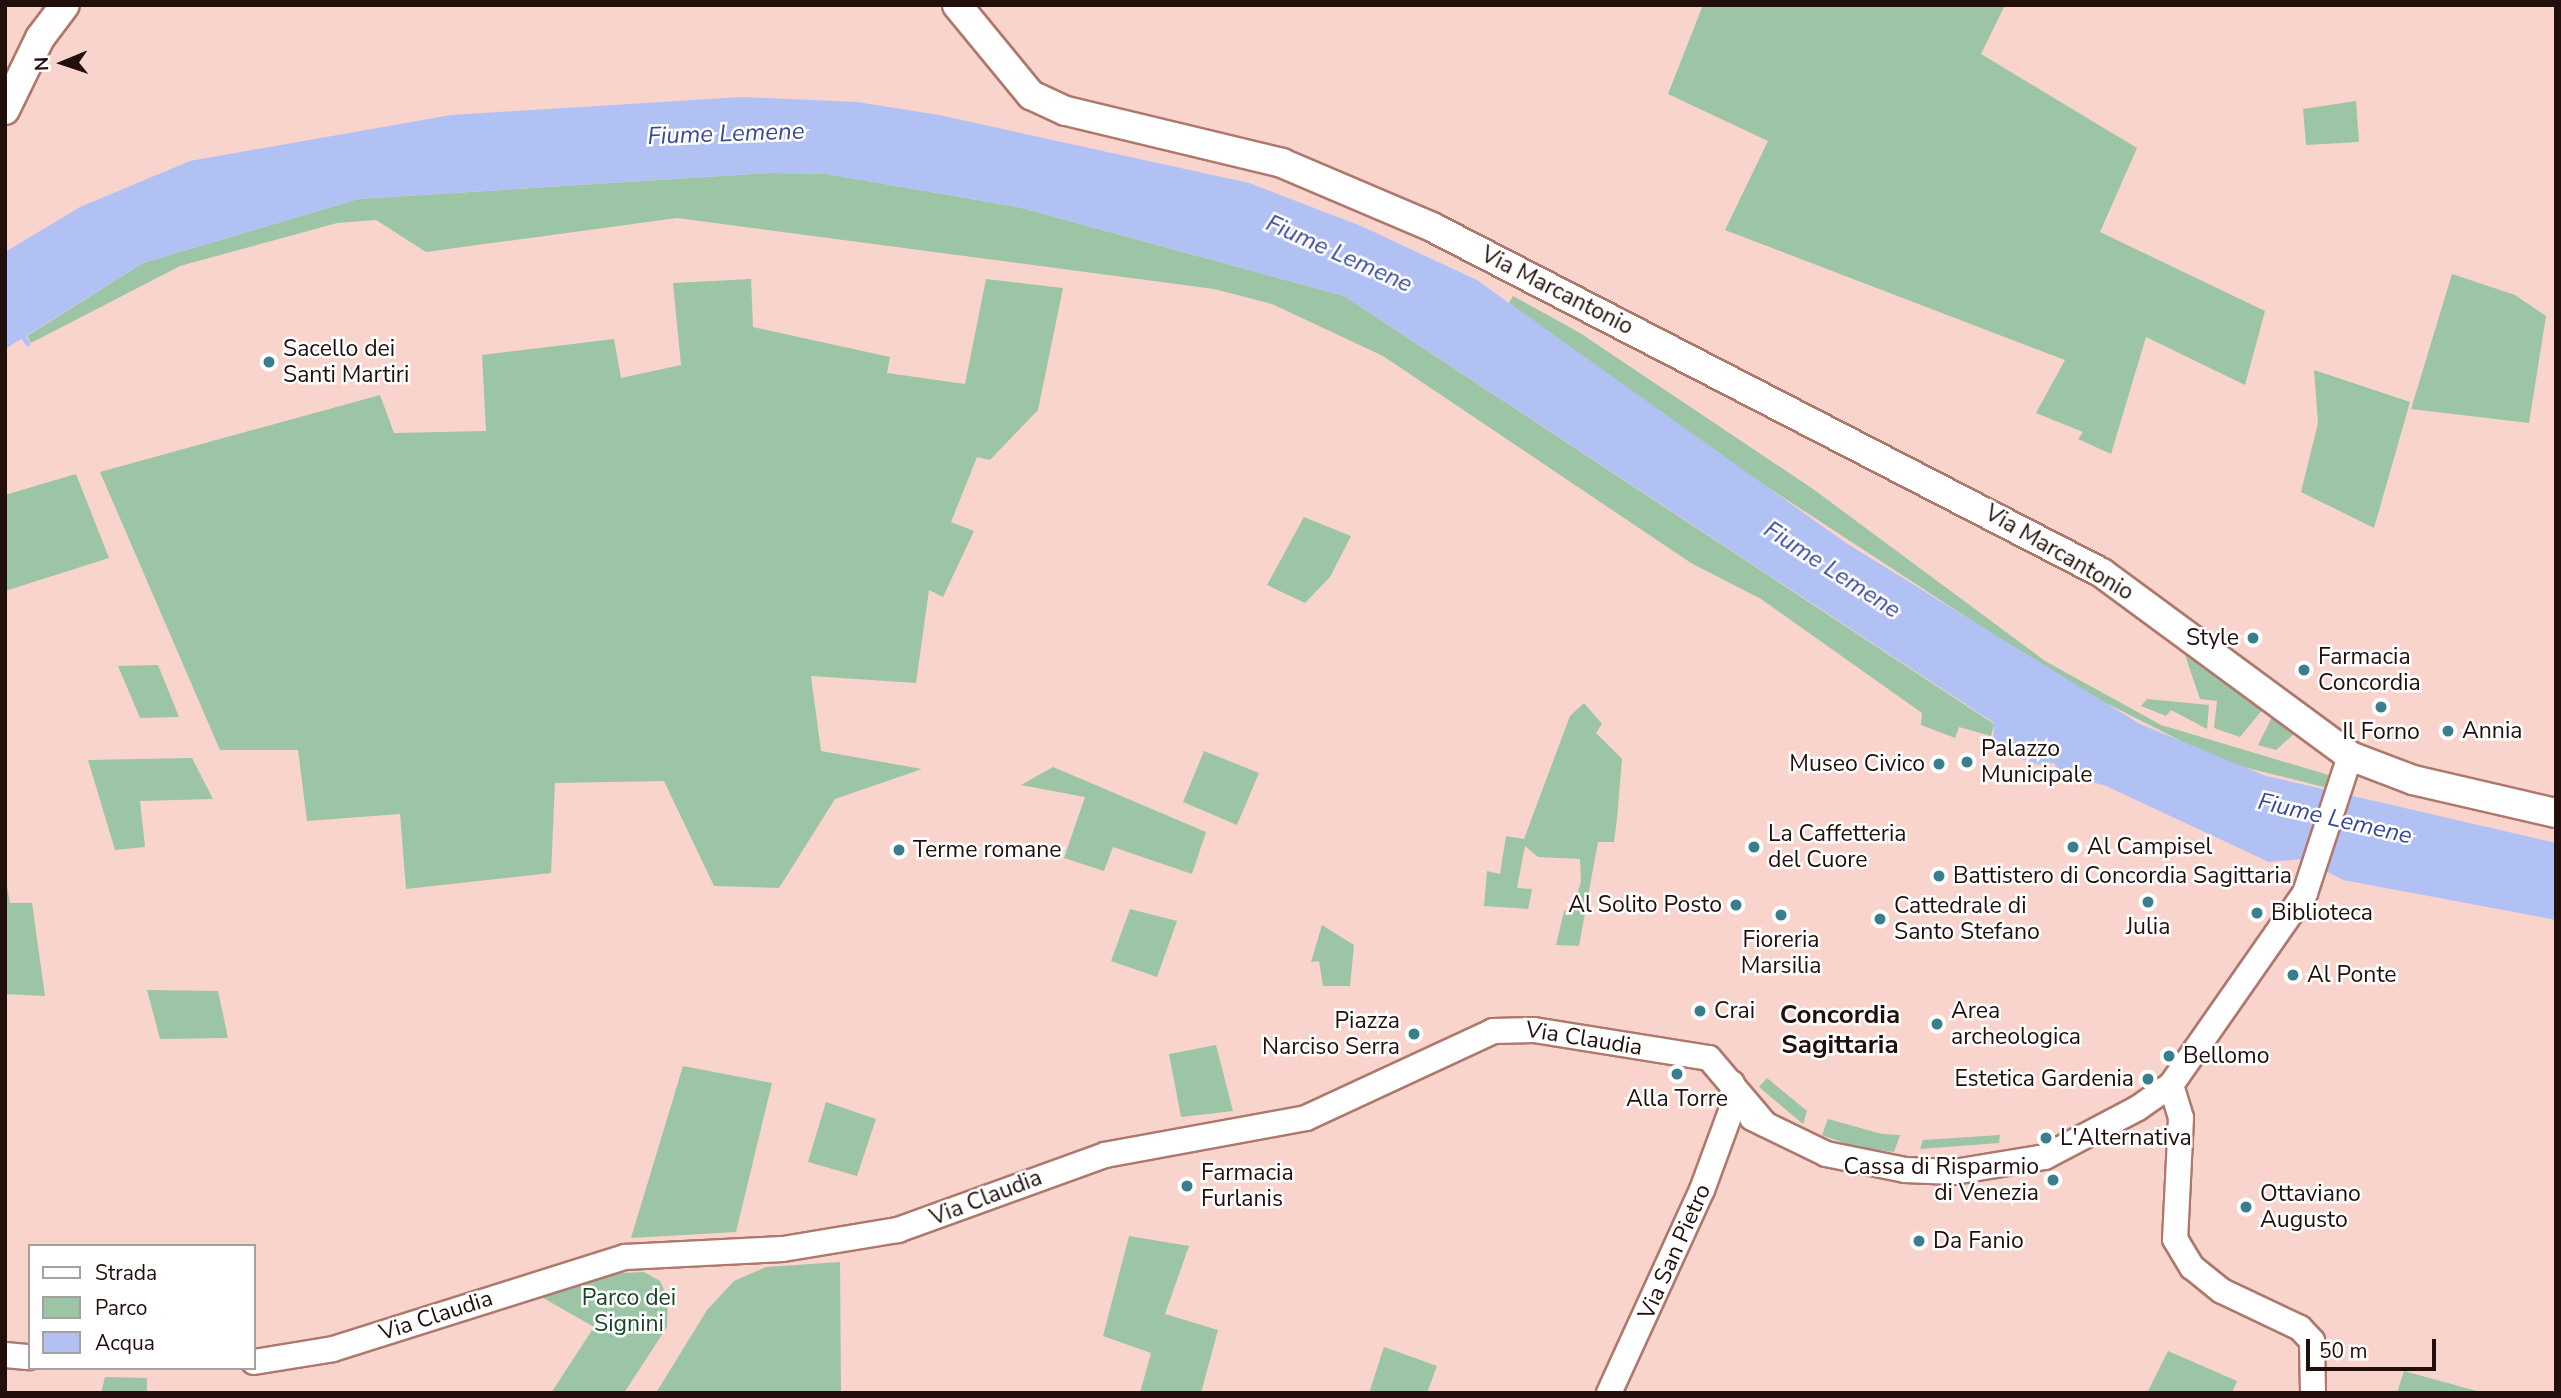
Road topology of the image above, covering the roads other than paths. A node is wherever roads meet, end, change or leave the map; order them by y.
1 (65, 5) edge
2 (957, 5) edge
3 (5, 110) edge
4 (2350, 756) junction
5 (2556, 813) edge
6 (2171, 1084) junction
7 (1743, 1107) junction
8 (5, 1355) edge
9 (28, 1357) edge
10 (256, 1363) edge
11 (1609, 1393) edge
12 (2313, 1393) edge

1 - 3 main road
2 - 4 main road, Via Marcantonio
4 - 5 main road, Via Marcantonio
4 - 6 street
6 - 7 street
6 - 12 street
7 - 10 street, Via Claudia
7 - 11 street, Via San Pietro
8 - 9 street

